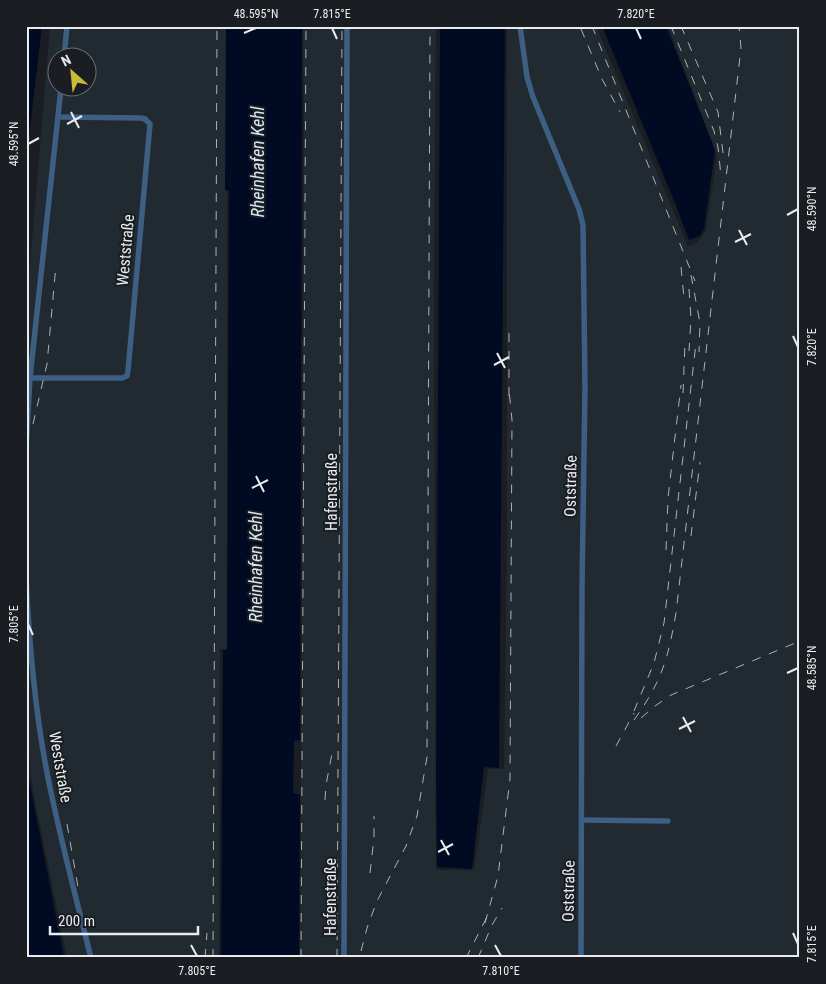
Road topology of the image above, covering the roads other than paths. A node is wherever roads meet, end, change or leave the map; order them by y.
1 (67, 26) edge
2 (347, 26) edge
3 (520, 26) edge
4 (65, 48) edge
5 (60, 98) edge
6 (58, 117) junction
7 (30, 378) junction
8 (26, 449) edge
9 (26, 577) edge
10 (582, 820) junction
11 (668, 821) dead end
12 (91, 958) edge
13 (344, 958) edge
14 (581, 958) edge

1 - 4 street
2 - 13 street, Hafenstraße
3 - 10 street, Oststraße
5 - 6 street
6 - 7 street
6 - 7 street, Weststraße
7 - 8 street
9 - 12 street, Weststraße
10 - 11 street
10 - 14 street, Oststraße

